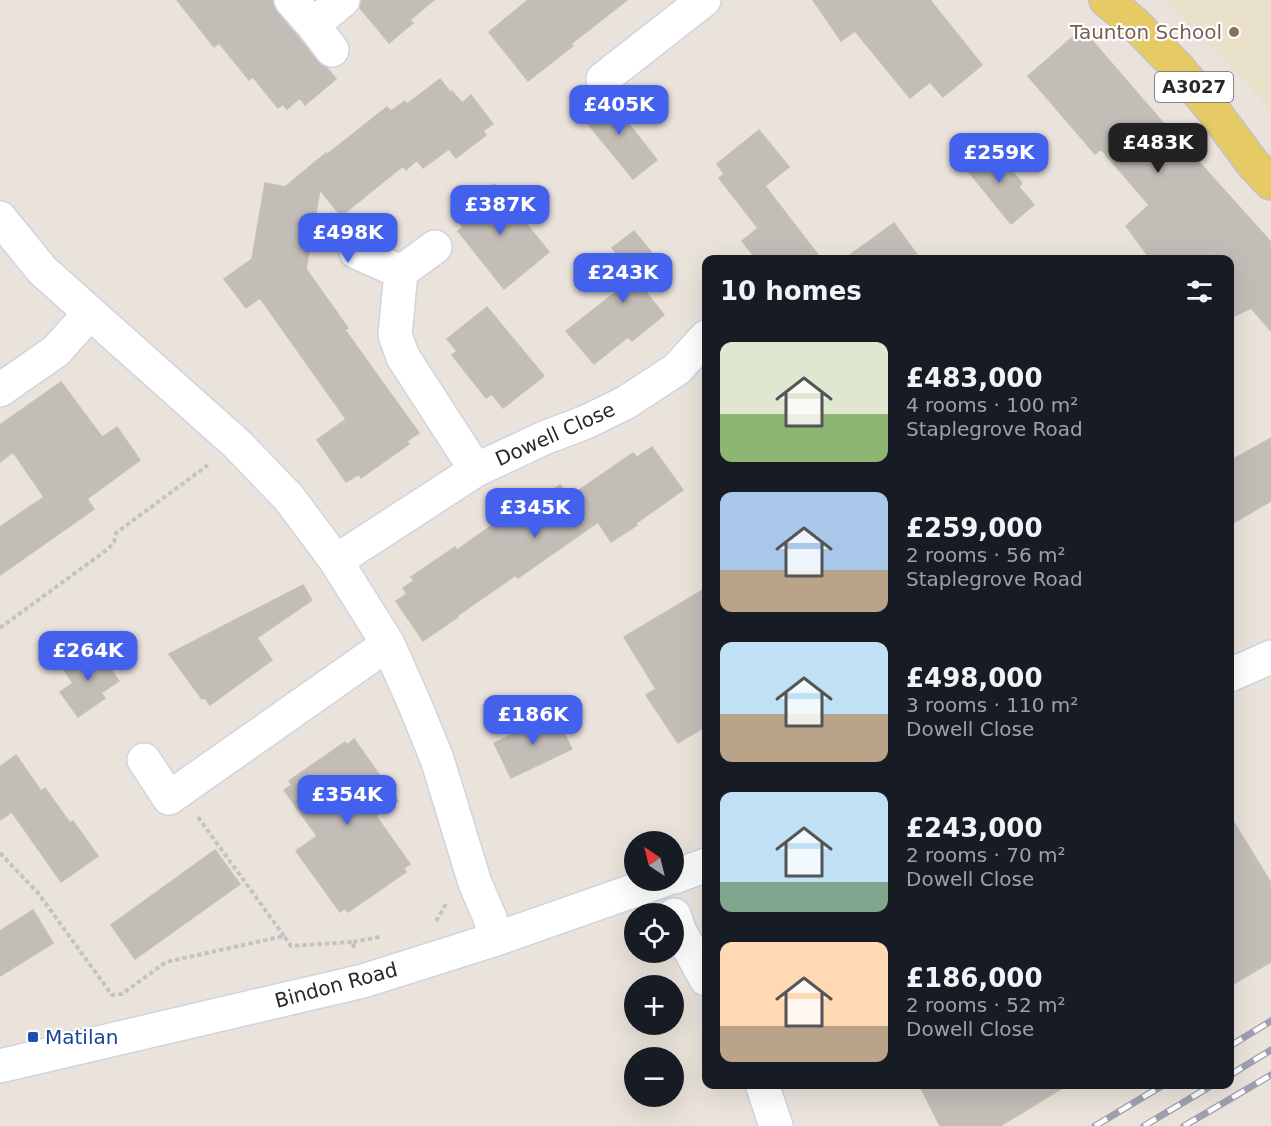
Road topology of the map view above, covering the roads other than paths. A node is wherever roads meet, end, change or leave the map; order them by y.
1 (291, 0) edge
2 (343, 0) edge
3 (704, 0) edge
4 (1107, 0) edge
5 (603, 79) dead end
6 (1271, 183) edge
7 (0, 218) edge
8 (435, 247) dead end
9 (356, 252) dead end
10 (401, 272) junction
11 (90, 313) junction
12 (702, 342) edge
13 (0, 390) edge
14 (476, 470) junction
15 (336, 561) junction
16 (388, 644) junction
17 (1271, 657) edge
18 (1234, 673) edge
19 (144, 760) dead end
20 (702, 866) edge
21 (684, 873) edge
22 (634, 891) edge
23 (496, 939) junction
24 (684, 939) edge
25 (702, 972) edge
26 (0, 1066) edge
27 (764, 1089) edge
28 (776, 1126) edge

1 - 2 street
3 - 5 street
4 - 6 main road, A3027
7 - 11 street
8 - 10 street
9 - 10 street
10 - 14 street
11 - 13 street
11 - 15 street
12 - 14 street, Dowell Close
14 - 15 street, Dowell Close
15 - 16 street
16 - 19 street
16 - 23 street
17 - 18 street
20 - 21 street, Bindon Road
22 - 23 street, Bindon Road
23 - 26 street, Bindon Road
24 - 25 street
27 - 28 street

